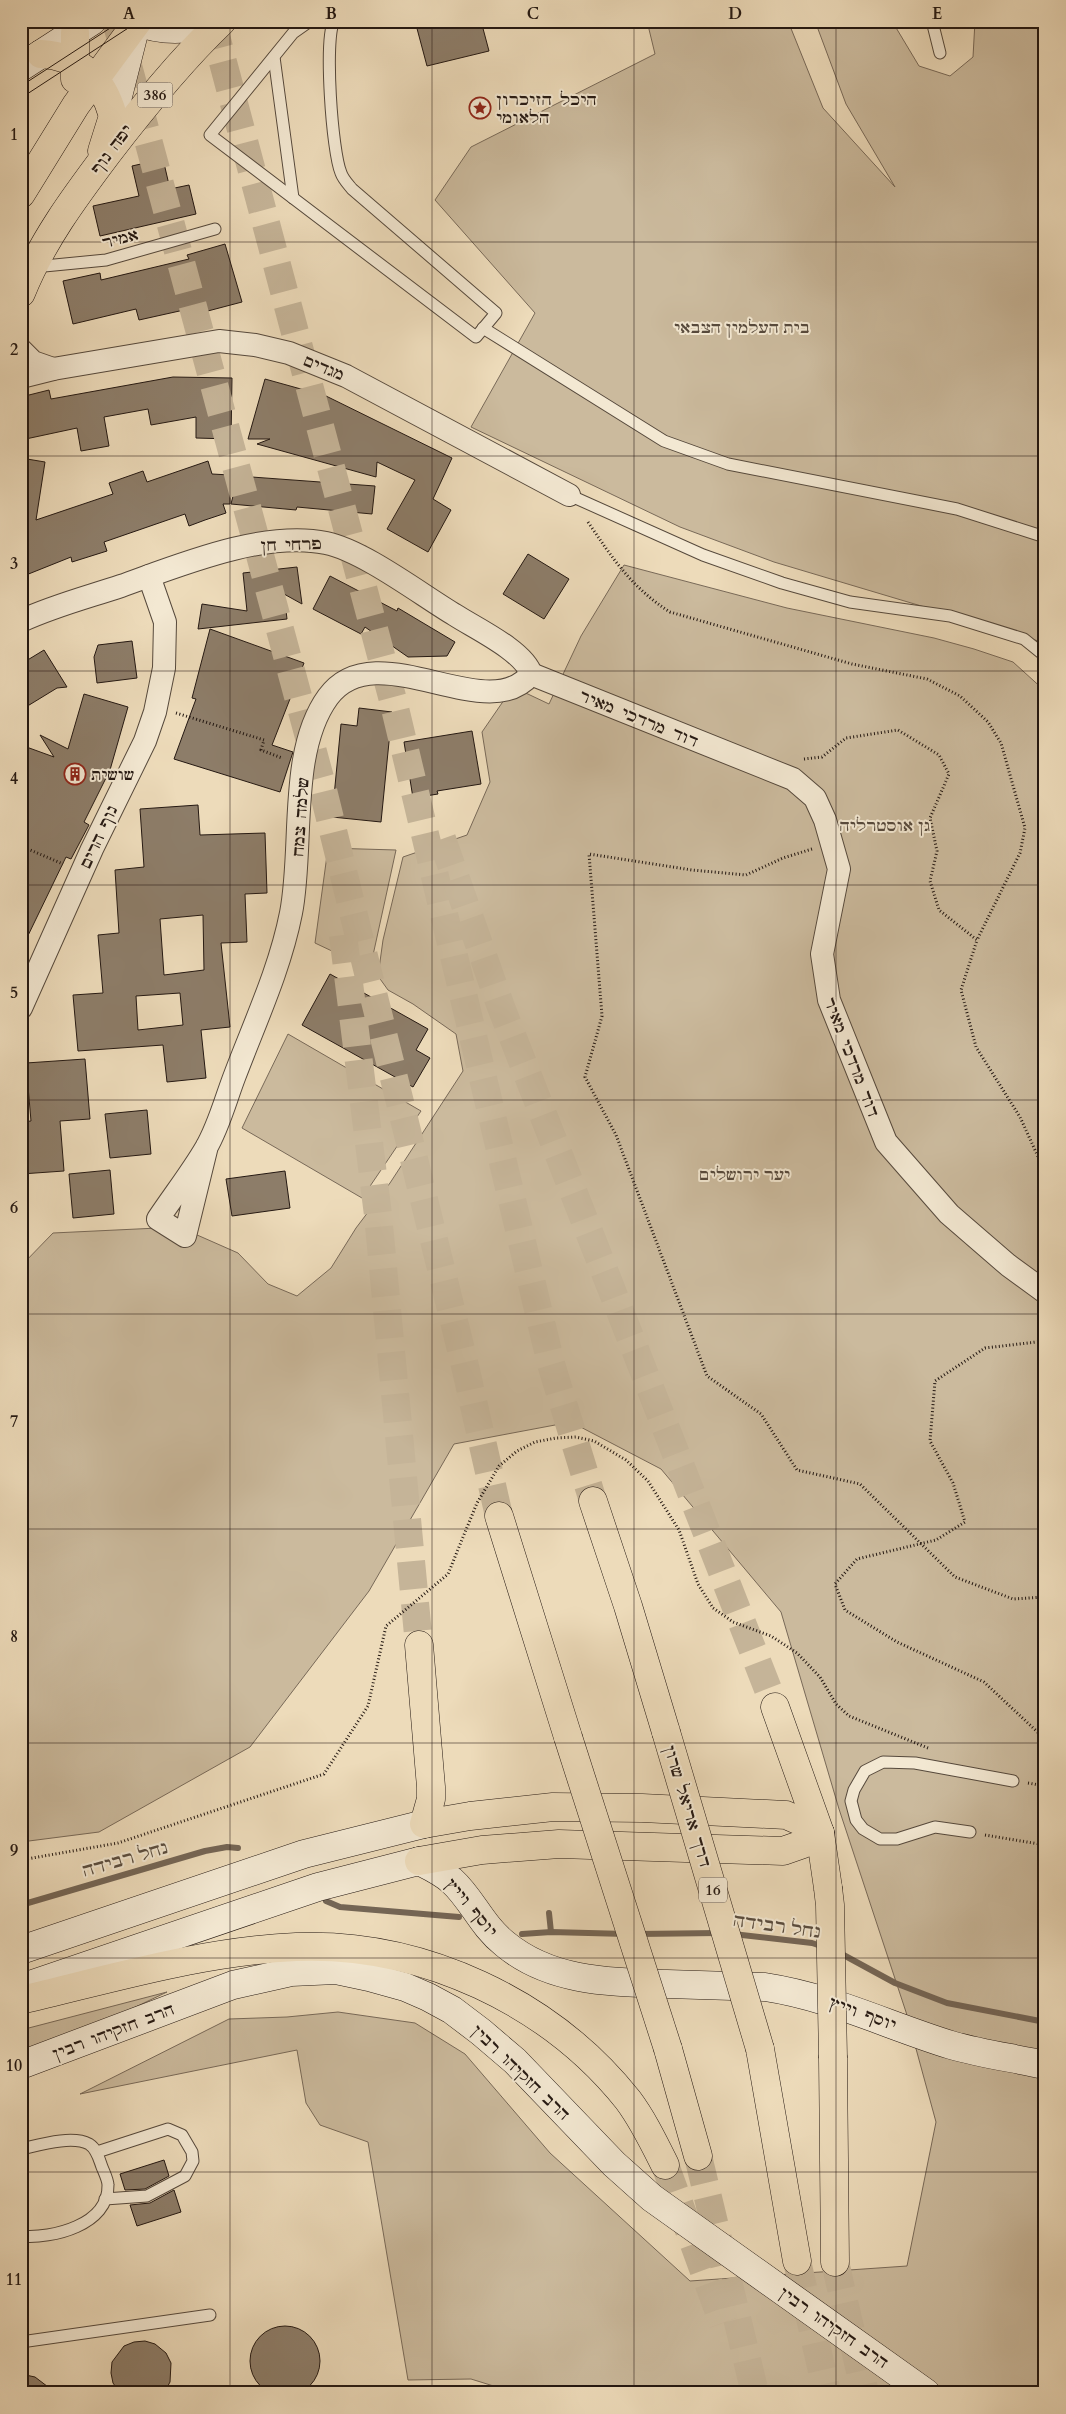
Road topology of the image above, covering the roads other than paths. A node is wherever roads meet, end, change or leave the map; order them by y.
1 (217, 21) edge
2 (222, 21) edge
3 (310, 21) edge
4 (334, 21) edge
5 (932, 21) edge
6 (137, 22) edge
7 (80, 25) edge
8 (940, 53) dead end
9 (274, 57) junction
10 (31, 61) edge
11 (86, 70) junction
12 (114, 116) junction
13 (93, 173) junction
14 (21, 194) edge
15 (293, 198) junction
16 (215, 229) dead end
17 (26, 265) edge
18 (21, 293) edge
19 (483, 328) junction
20 (21, 350) edge
21 (53, 369) junction
22 (21, 377) edge
23 (569, 495) joint
24 (1045, 537) edge
25 (149, 576) junction
26 (21, 621) edge
27 (1045, 656) edge
28 (531, 674) junction
29 (21, 1008) edge
30 (208, 1146) dead end
31 (1045, 1292) edge
32 (592, 1501) tunnel mouth
33 (498, 1516) tunnel mouth
34 (419, 1645) tunnel mouth
35 (775, 1707) tunnel mouth
36 (1013, 1781) dead end
37 (424, 1824) junction
38 (970, 1832) road end
39 (820, 1833) junction
40 (419, 1862) junction
41 (21, 1950) edge
42 (21, 1988) edge
43 (21, 2000) edge
44 (21, 2064) edge
45 (1045, 2065) edge
46 (21, 2149) edge
47 (97, 2152) junction
48 (698, 2156) tunnel mouth
49 (665, 2165) tunnel mouth
50 (105, 2199) junction
51 (22, 2236) edge
52 (796, 2262) tunnel mouth
53 (835, 2262) tunnel mouth
54 (210, 2315) dead end
55 (21, 2342) edge
56 (926, 2393) edge

1 - 6 main road
2 - 13 main road, יפה נוף / 386
3 - 9 lane
4 - 19 lane
5 - 8 lane
6 - 11 main road
6 - 12 main road
7 - 10 main road
7 - 11 main road
9 - 15 lane
9 - 15 lane
10 - 11 main road
11 - 12 main road
11 - 14 main road
12 - 13 main road
13 - 17 main road, יפה נוף / 386
15 - 19 lane
16 - 17 lane, אמיר
17 - 18 main road, יפה נוף / 386
19 - 24 lane
20 - 21 street
21 - 22 street, מגדים
21 - 23 street, מגדים
23 - 27 lane
25 - 26 street, פרחי חן
25 - 28 street, פרחי חן
25 - 29 street, נוף הרים
28 - 30 street, שלמה צמח
28 - 31 street, דוד מרדכי מאיר
32 - 52 main road, דרך אריאל שרון / 16, bridge
33 - 48 main road, bridge
34 - 37 main road
35 - 39 main road
36 - 38 lane
37 - 39 main road
37 - 41 main road
39 - 40 main road
39 - 53 main road, bridge
40 - 42 main road
40 - 45 main road, יוסף וייץ
43 - 49 main road
44 - 56 main road, הרב חזקיהו רבין
46 - 47 lane
47 - 50 lane
47 - 50 lane
50 - 51 lane
54 - 55 lane

